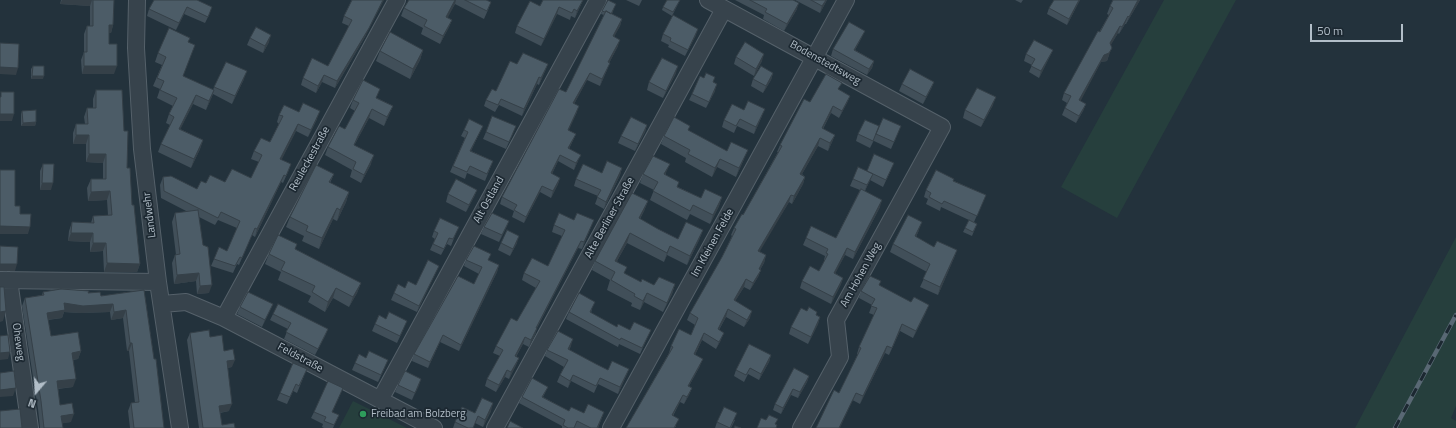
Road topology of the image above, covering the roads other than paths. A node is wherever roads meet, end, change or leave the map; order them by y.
1 (137, 0) edge
2 (397, 0) edge
3 (598, 0) edge
4 (708, 0) edge
5 (846, 0) edge
6 (724, 9) junction
7 (815, 57) junction
8 (942, 127) joint
9 (5, 280) edge
10 (158, 282) junction
11 (162, 304) junction
12 (224, 318) junction
13 (380, 400) junction
14 (30, 428) edge
15 (180, 428) edge
16 (434, 428) edge
17 (495, 428) edge
18 (611, 428) edge
19 (801, 428) edge

1 - 10 street, Landwehr
2 - 12 street, Reuleckestraße
3 - 13 street, Alt Ostland
4 - 6 street, Bodenstedtsweg
5 - 7 street, Im Kleinen Felde
6 - 7 street, Bodenstedtsweg
6 - 17 street, Alte Berliner Straße
7 - 8 street, Bodenstedtsweg
7 - 18 street, Im Kleinen Felde
8 - 19 street, Am Hohen Weg
9 - 10 street, Oheweg
9 - 14 street, Oheweg
10 - 11 street, Landwehr
11 - 12 street, Feldstraße
11 - 15 street, Landwehr
12 - 13 street, Feldstraße
13 - 16 street, Feldstraße

